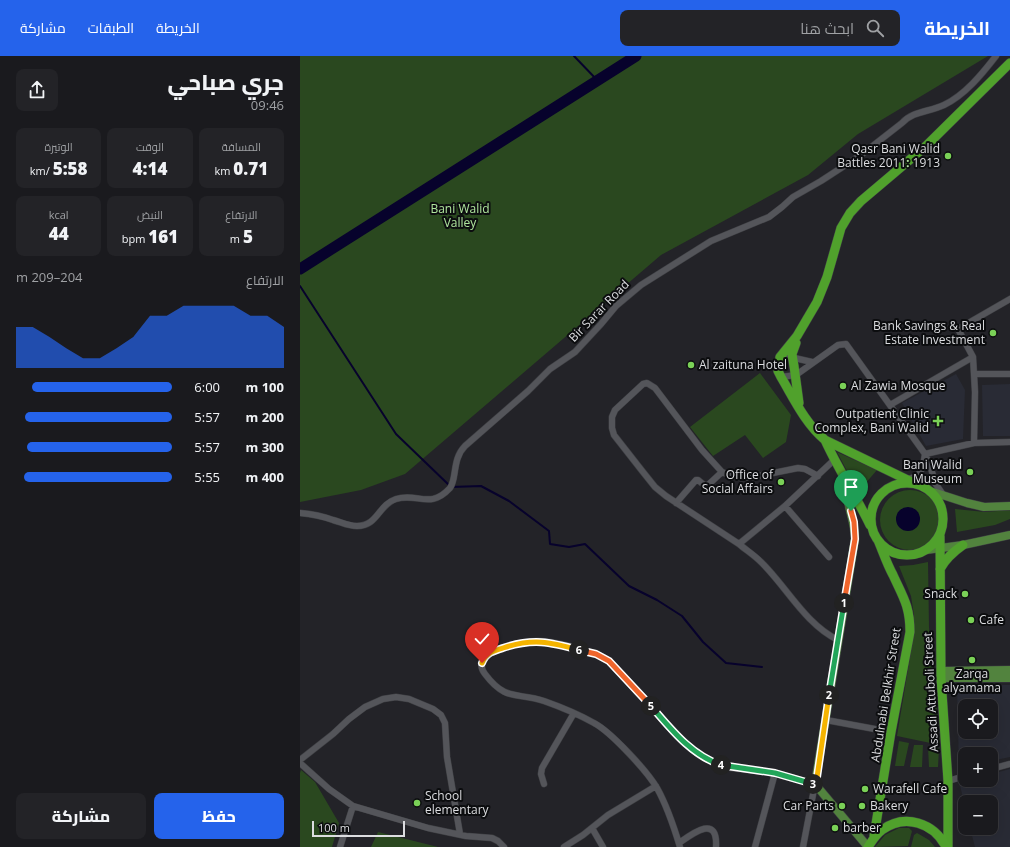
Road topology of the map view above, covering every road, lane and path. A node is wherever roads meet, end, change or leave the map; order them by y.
1 (996, 56) edge
2 (1010, 63) edge
3 (1010, 299) edge
4 (797, 336) junction
5 (782, 354) junction
6 (973, 357) junction
7 (792, 358) junction
8 (812, 362) junction
9 (974, 374) junction
10 (1010, 374) edge
11 (796, 375) junction
12 (781, 377) junction
13 (890, 405) junction
14 (802, 413) junction
15 (825, 440) junction
16 (1010, 442) edge
17 (974, 443) junction
18 (925, 454) junction
19 (834, 460) junction
20 (722, 472) junction
21 (818, 476) junction
22 (906, 480) junction
23 (846, 481) junction
24 (916, 484) junction
25 (930, 491) junction
26 (944, 496) junction
27 (676, 503) junction
28 (785, 506) junction
29 (1010, 506) edge
30 (300, 513) edge
31 (872, 529) junction
32 (1010, 535) edge
33 (940, 536) junction
34 (878, 540) junction
35 (739, 544) junction
36 (963, 545) junction
37 (939, 549) junction
38 (926, 550) junction
39 (829, 557) dead end
40 (939, 570) junction
41 (838, 640) junction
42 (1010, 670) edge
43 (941, 674) junction
44 (1010, 678) edge
45 (574, 713) junction
46 (826, 720) junction
47 (891, 732) junction
48 (300, 761) edge
49 (1010, 764) edge
50 (998, 768) edge
51 (775, 773) junction
52 (958, 778) edge
53 (948, 781) junction
54 (544, 784) dead end
55 (816, 784) junction
56 (656, 786) junction
57 (353, 806) junction
58 (592, 828) junction
59 (460, 834) junction
60 (874, 836) junction
61 (680, 845) edge
62 (340, 847) edge
63 (504, 847) edge
64 (564, 847) edge
65 (603, 847) edge
66 (716, 847) edge
67 (756, 847) edge
68 (803, 847) edge
69 (868, 847) edge
70 (947, 847) edge

1 - 30 street, Bir Sarar Road
2 - 4 highway
3 - 6 street
4 - 5 highway
4 - 7 highway
5 - 7 street
5 - 12 highway
6 - 9 street
6 - 13 street
7 - 8 street
7 - 11 highway
8 - 11 street
8 - 13 street
9 - 10 street
9 - 17 street
11 - 12 street
11 - 14 highway
12 - 14 highway
13 - 18 street
14 - 15 highway
15 - 19 highway
15 - 22 highway
16 - 17 street
17 - 18 street
18 - 22 street
18 - 26 street
19 - 21 street
19 - 23 highway
20 - 21 street
20 - 27 street
20 - 27 street
21 - 28 street
22 - 24 highway
23 - 31 highway
23 - 41 main road
24 - 25 highway
24 - 31 highway
25 - 26 main road
25 - 33 highway
26 - 29 main road
27 - 35 street
28 - 35 street
28 - 39 street
31 - 34 highway
32 - 36 main road
33 - 37 highway, Assadi Attuboli Street
33 - 38 highway
34 - 38 highway
34 - 47 highway, Abdulnabi Belkhir Street
35 - 41 street
36 - 37 main road
36 - 40 highway
37 - 38 main road
37 - 40 highway, Assadi Attuboli Street
40 - 43 highway, Assadi Attuboli Street
41 - 46 main road
42 - 43 main road
43 - 44 main road
43 - 53 highway, Assadi Attuboli Street
45 - 51 street
45 - 54 street
45 - 56 street
46 - 47 street
46 - 55 main road
47 - 60 highway, Abdulnabi Belkhir Street
48 - 57 street
48 - 59 street
49 - 50 street
51 - 55 street
51 - 67 street
52 - 53 street
53 - 70 highway, Assadi Attuboli Street
55 - 68 street
55 - 69 main road
56 - 58 street
56 - 61 street
57 - 59 street
57 - 62 street
58 - 64 street
58 - 65 street
59 - 63 street
60 - 69 highway
60 - 70 highway
61 - 66 street

